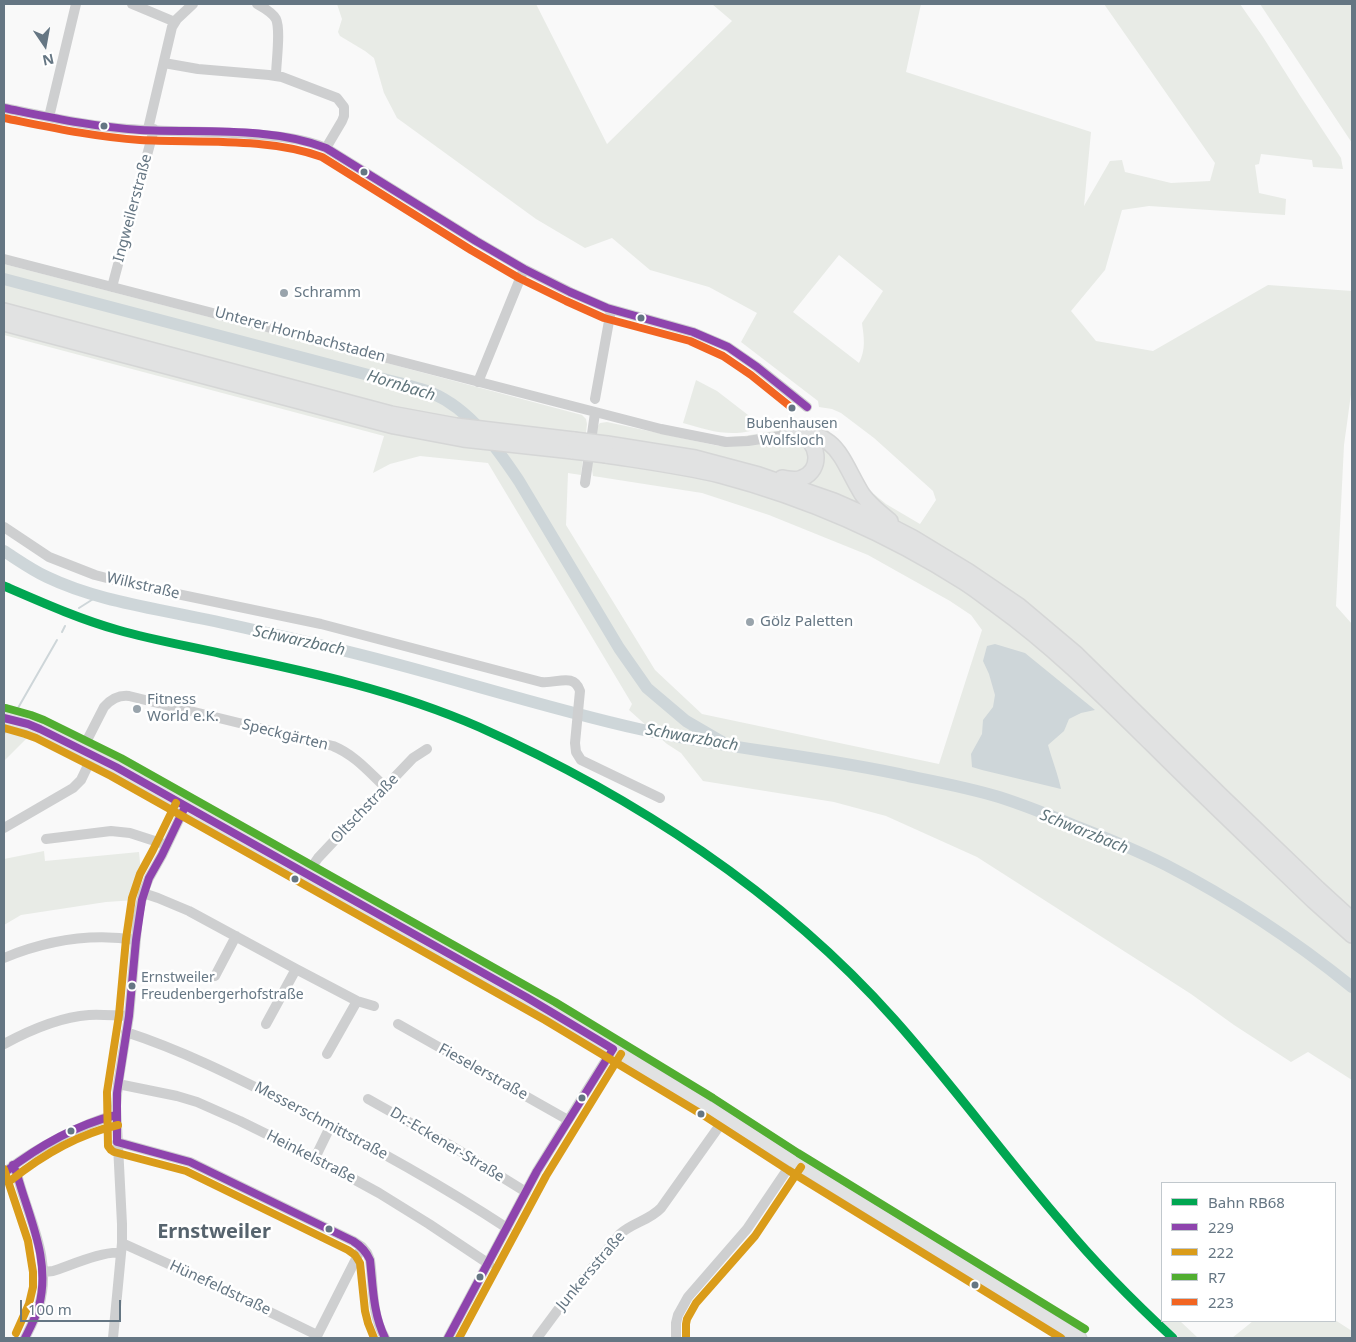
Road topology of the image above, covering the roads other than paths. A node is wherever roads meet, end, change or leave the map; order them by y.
1 (76, 4) edge
2 (132, 4) edge
3 (193, 4) edge
4 (257, 4) edge
5 (175, 22) junction
6 (164, 63) junction
7 (276, 76) junction
8 (4, 108) edge
9 (49, 117) junction
10 (151, 130) junction
11 (326, 148) junction
12 (4, 259) edge
13 (524, 269) junction
14 (112, 287) junction
15 (611, 310) junction
16 (4, 311) edge
17 (4, 323) edge
18 (478, 382) junction
19 (595, 399) dead end
20 (808, 408) dead end
21 (595, 413) junction
22 (460, 432) junction
23 (787, 435) junction
24 (606, 449) junction
25 (759, 475) junction
26 (586, 483) dead end
27 (4, 527) edge
28 (913, 538) junction
29 (4, 718) edge
30 (427, 749) dead end
31 (88, 752) junction
32 (386, 788) junction
33 (660, 798) dead end
34 (185, 807) junction
35 (4, 828) edge
36 (46, 839) dead end
37 (167, 845) junction
38 (307, 874) junction
39 (144, 893) junction
40 (1352, 920) edge
41 (1352, 935) edge
42 (236, 936) junction
43 (136, 940) junction
44 (4, 958) edge
45 (296, 969) junction
46 (215, 976) dead end
47 (357, 1001) junction
48 (374, 1006) dead end
49 (129, 1016) junction
50 (266, 1024) dead end
51 (398, 1024) dead end
52 (126, 1032) junction
53 (4, 1044) edge
54 (614, 1049) junction
55 (327, 1054) dead end
56 (118, 1084) junction
57 (368, 1099) dead end
58 (116, 1115) junction
59 (725, 1118) junction
60 (568, 1120) junction
61 (331, 1125) junction
62 (117, 1142) junction
63 (315, 1158) junction
64 (793, 1161) junction
65 (13, 1165) junction
66 (4, 1172) edge
67 (526, 1192) junction
68 (508, 1228) junction
69 (362, 1247) junction
70 (121, 1248) junction
71 (489, 1264) junction
72 (44, 1272) junction
73 (316, 1337) edge
74 (25, 1338) edge
75 (113, 1338) edge
76 (385, 1338) edge
77 (448, 1338) edge
78 (537, 1338) edge
79 (676, 1338) edge
80 (1080, 1338) edge

1 - 9 street
2 - 5 street
3 - 5 street
4 - 7 street
5 - 6 street, Ingweilerstraße
6 - 7 street
6 - 10 street, Ingweilerstraße
7 - 11 street
8 - 9 street
9 - 10 street
10 - 11 street
10 - 14 street, Ingweilerstraße
11 - 13 street
12 - 14 street, Unterer Hornbachstaden
13 - 15 street
13 - 18 street
14 - 18 street, Unterer Hornbachstaden
15 - 19 street
15 - 20 street
16 - 22 highway
17 - 22 highway
18 - 21 street, Unterer Hornbachstaden
21 - 23 street, Unterer Hornbachstaden
21 - 26 street
22 - 24 highway, bridge
23 - 25 highway
23 - 28 highway
24 - 25 highway
24 - 41 highway
25 - 28 highway
27 - 33 street, Wilkstraße
28 - 40 highway
29 - 31 main road
30 - 32 street, Oltschstraße
31 - 32 street, Speckgärten
31 - 34 main road
31 - 35 street, Speckgärten
32 - 38 street, Oltschstraße
34 - 37 street
34 - 38 main road
36 - 37 street
37 - 39 street
38 - 54 main road
39 - 42 street
39 - 43 street
42 - 45 street
42 - 46 street
43 - 44 street
43 - 49 street
45 - 47 street
45 - 50 street
47 - 48 street
47 - 55 street
49 - 52 street
49 - 53 street
51 - 60 street, Fieselerstraße
52 - 56 street
52 - 61 street, Messerschmittstraße
54 - 59 main road
54 - 60 street
56 - 58 street
56 - 63 street, Heinkelstraße
57 - 67 street, Dr.-Eckener-Straße
58 - 62 street
58 - 65 street
59 - 64 main road
59 - 78 street, Junkersstraße
60 - 67 street
61 - 63 street
61 - 68 street, Messerschmittstraße
62 - 69 street
62 - 70 street
63 - 71 street, Heinkelstraße
64 - 79 street
64 - 80 main road
65 - 66 street
65 - 72 street
67 - 68 street
68 - 71 street
69 - 73 street
69 - 76 street
70 - 72 street
70 - 73 street, Hünefeldstraße
70 - 75 street
71 - 77 street
72 - 74 street

